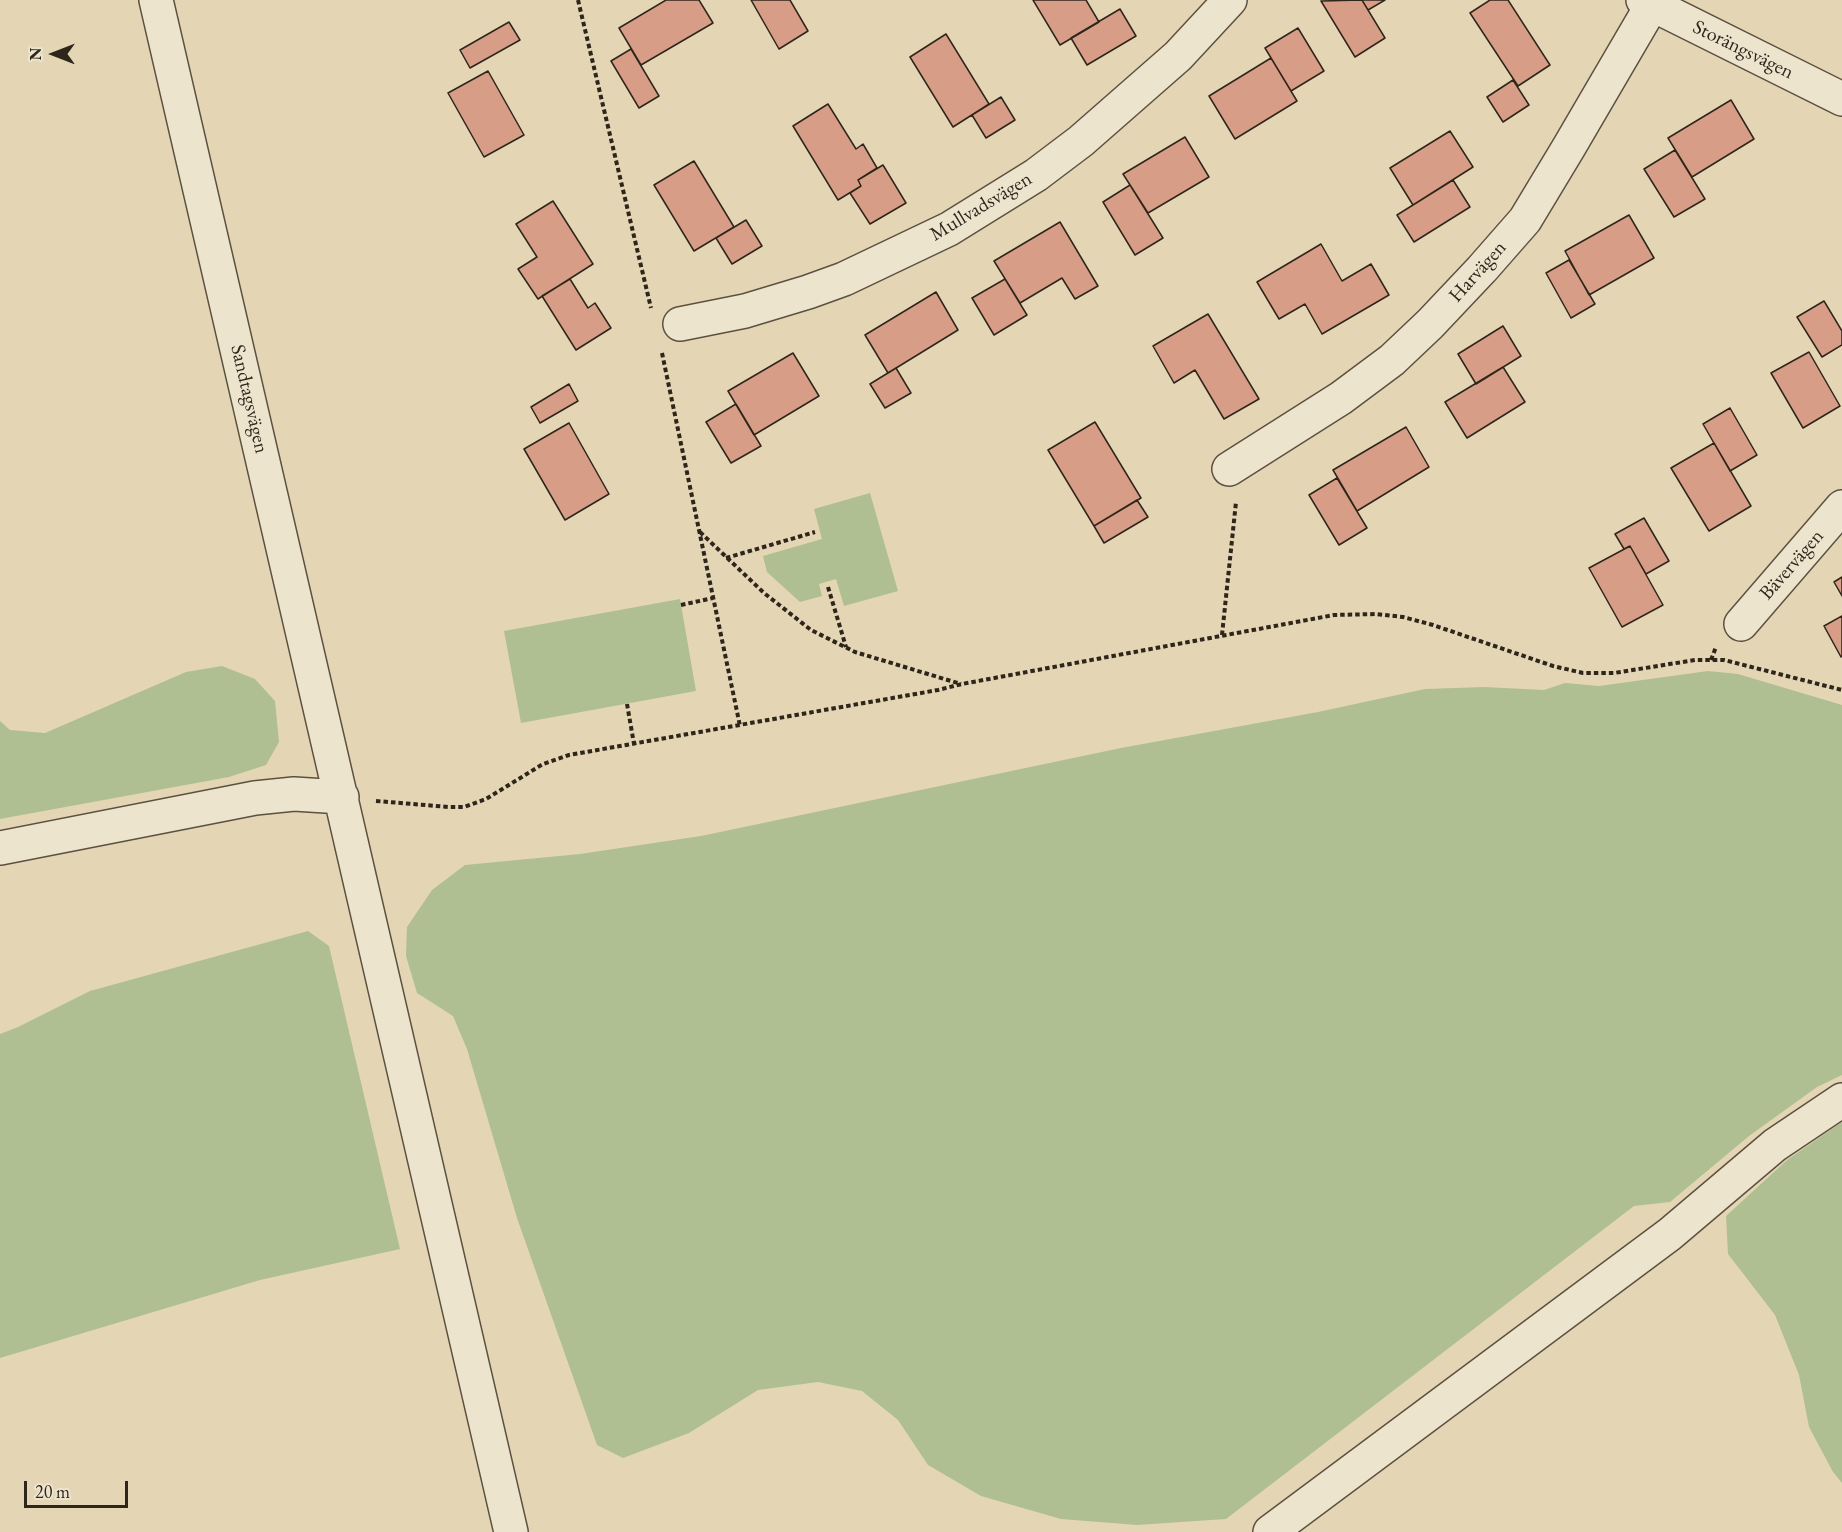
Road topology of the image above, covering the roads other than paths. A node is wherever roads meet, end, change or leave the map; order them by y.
1 (156, 0) edge
2 (1230, 0) edge
3 (1647, 2) edge
4 (1842, 99) edge
5 (680, 324) dead end
6 (1230, 469) road end
7 (1842, 507) edge
8 (1741, 624) dead end
9 (342, 797) junction
10 (0, 848) edge
11 (1842, 1100) edge
12 (511, 1532) edge
13 (1269, 1532) edge

1 - 9 street, Sandtagsvägen
2 - 5 street, Mullvadsvägen
3 - 4 street, Storängsvägen
3 - 6 street, Harvägen
7 - 8 street, Bävervägen
9 - 10 street
9 - 12 street, Sandtagsvägen
11 - 13 street

